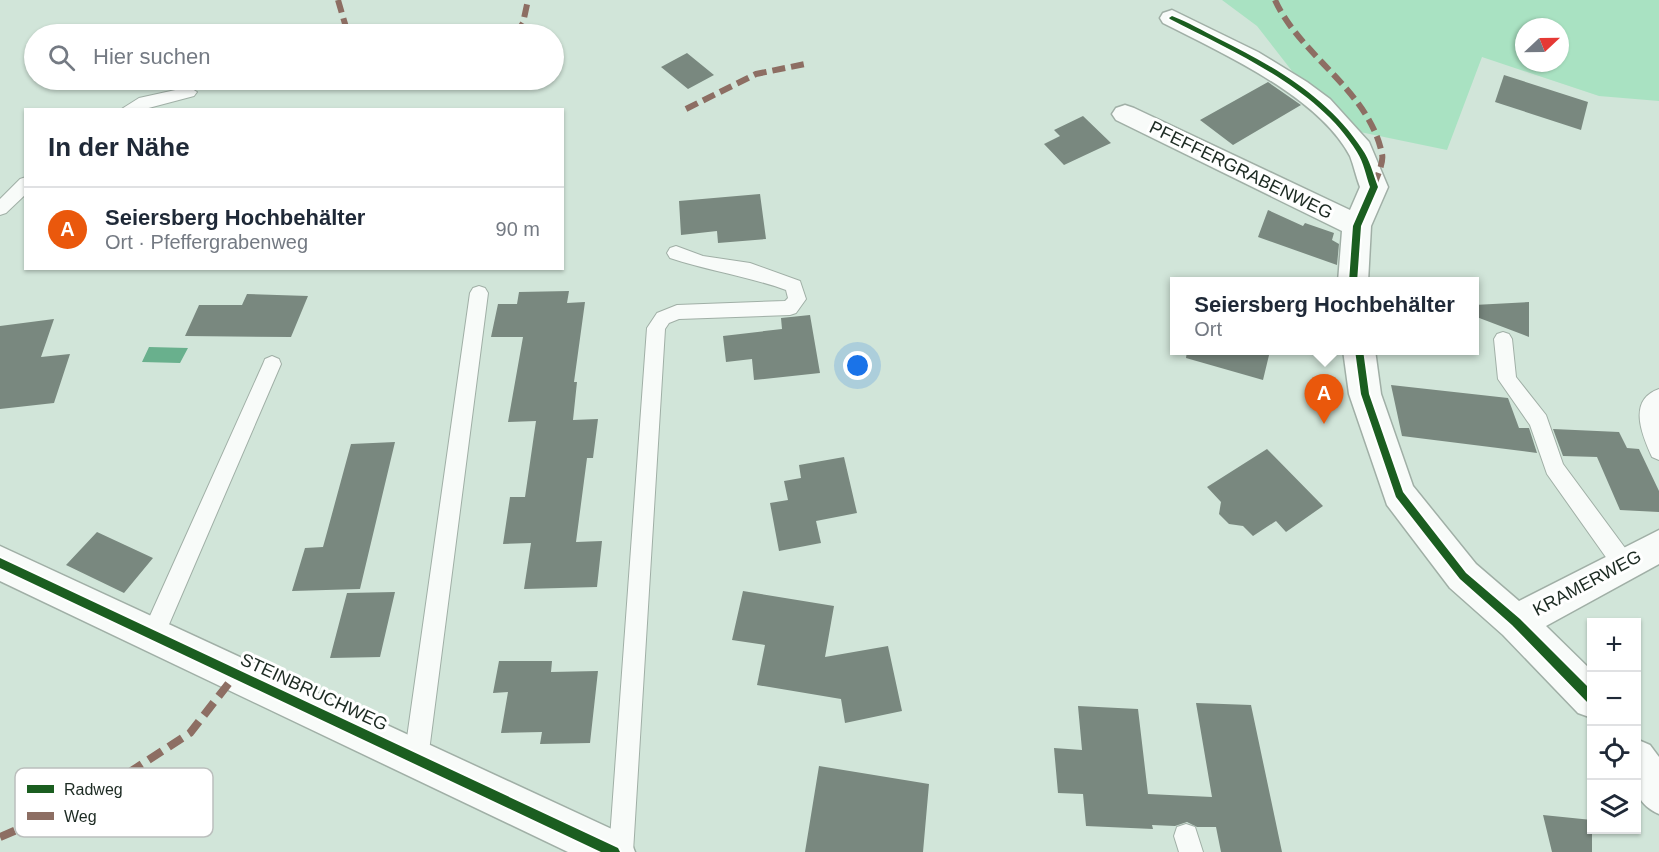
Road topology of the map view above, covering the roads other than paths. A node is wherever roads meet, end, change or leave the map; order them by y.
1 (1172, 18) dead end
2 (189, 92) dead end
3 (132, 108) edge
4 (1125, 114) dead end
5 (24, 185) edge
6 (0, 209) edge
7 (1357, 226) junction
8 (676, 253) dead end
9 (1353, 277) edge
10 (480, 293) dead end
11 (1503, 339) dead end
12 (1360, 355) edge
13 (272, 364) dead end
14 (1659, 397) edge
15 (1659, 451) edge
16 (1659, 546) edge
17 (0, 562) edge
18 (1623, 563) junction
19 (1516, 621) junction
20 (153, 634) junction
21 (1587, 694) edge
22 (417, 759) junction
23 (1641, 766) edge
24 (1659, 793) edge
25 (614, 852) edge
26 (621, 852) edge

1 - 7 street
2 - 3 lane
4 - 7 street, PFEFFERGRABENWEG
5 - 6 lane
7 - 9 street
8 - 26 lane
10 - 22 lane
11 - 18 lane
12 - 19 street
13 - 20 lane
14 - 15 lane
16 - 18 street, KRAMERWEG
17 - 20 street, STEINBRUCHWEG
18 - 19 street, KRAMERWEG
19 - 21 street
20 - 22 street, STEINBRUCHWEG
22 - 25 street, STEINBRUCHWEG
23 - 24 street

